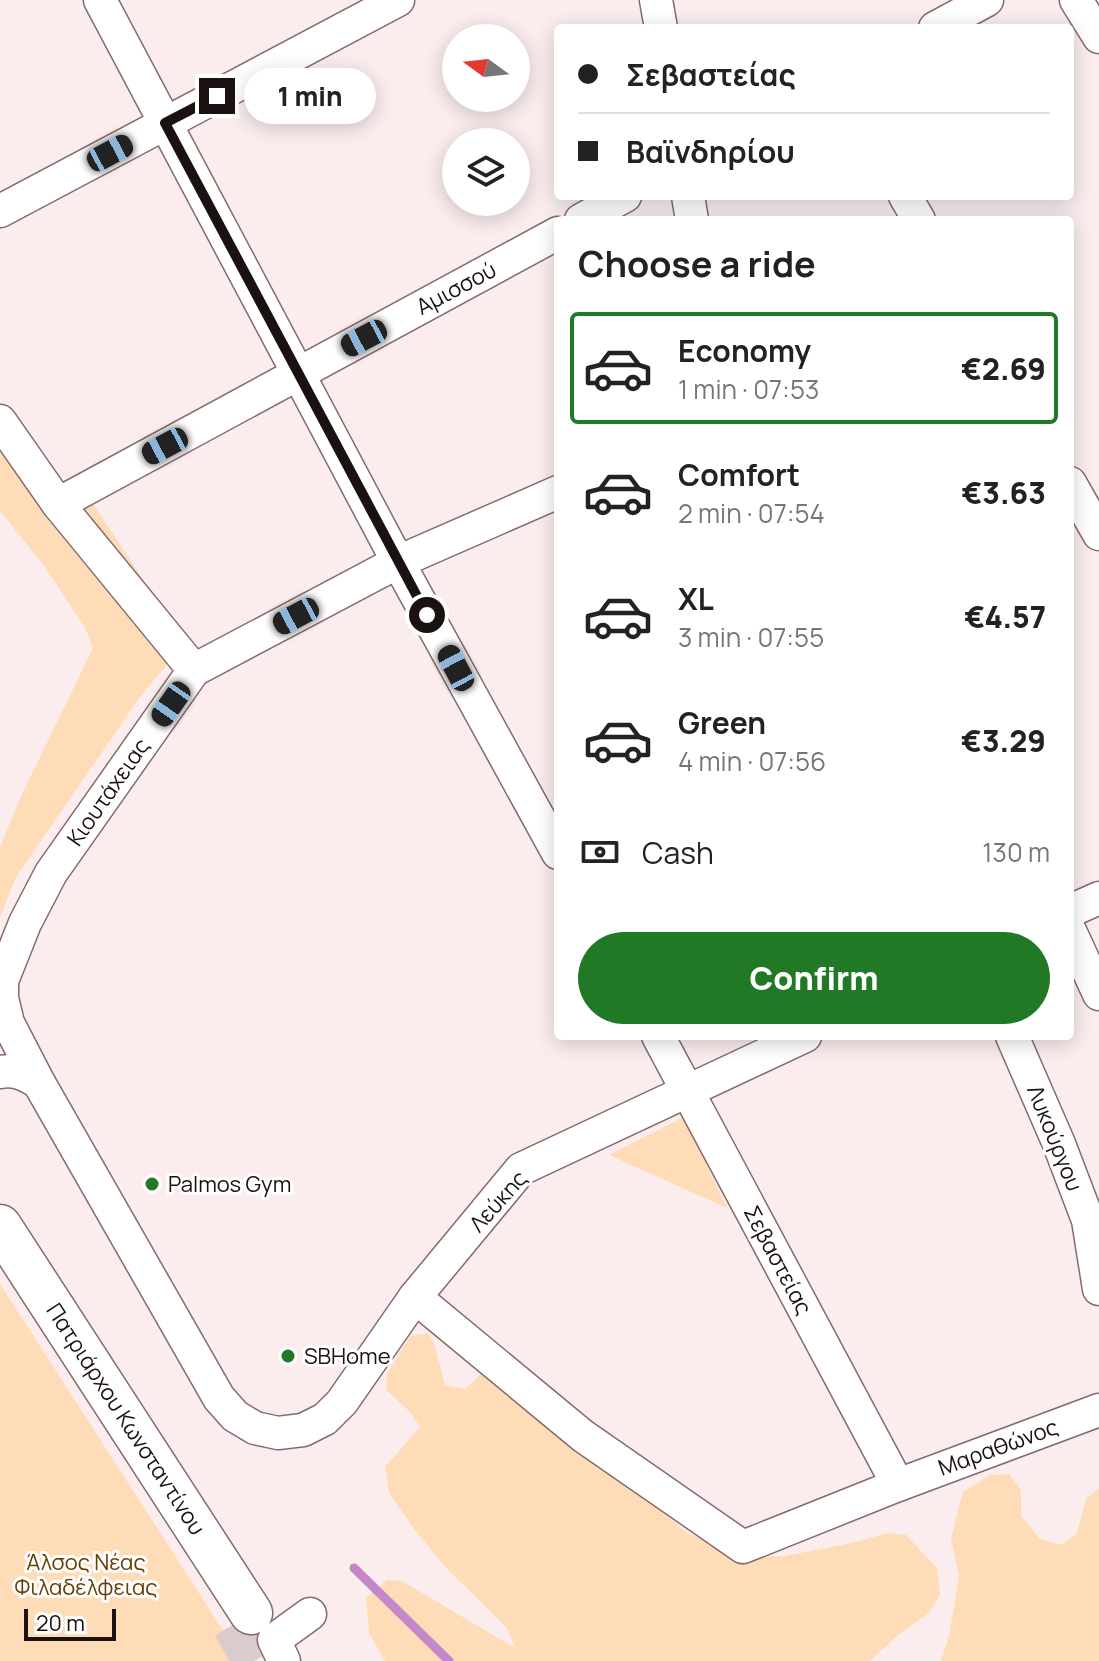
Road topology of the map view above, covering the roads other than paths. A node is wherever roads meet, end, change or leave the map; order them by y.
1 (100, 0) edge
2 (398, 0) edge
3 (656, 0) edge
4 (987, 0) edge
5 (1076, 0) edge
6 (660, 24) edge
7 (942, 24) edge
8 (1099, 37) edge
9 (165, 123) junction
10 (618, 200) edge
11 (0, 211) edge
12 (588, 216) edge
13 (554, 235) edge
14 (298, 374) junction
15 (0, 421) edge
16 (1074, 490) edge
17 (554, 494) edge
18 (58, 504) junction
19 (1099, 534) edge
20 (398, 562) junction
21 (194, 670) junction
22 (554, 846) edge
23 (1099, 898) edge
24 (1074, 909) edge
25 (1074, 940) edge
26 (1, 984) edge
27 (1099, 994) edge
28 (660, 1040) edge
29 (796, 1040) edge
30 (1014, 1040) edge
31 (0, 1072) edge
32 (39, 1083) junction
33 (688, 1091) junction
34 (0, 1226) edge
35 (0, 1269) edge
36 (1099, 1289) edge
37 (415, 1297) junction
38 (1099, 1410) edge
39 (255, 1428) joint
40 (898, 1485) junction
41 (310, 1614) dead end
42 (284, 1661) edge

1 - 9 street
2 - 9 street
3 - 6 street
4 - 7 street
5 - 8 street
9 - 11 street
9 - 14 street
10 - 12 street
13 - 14 street, Αμισσού
14 - 18 street, Αμισσού
14 - 20 street
15 - 18 street
16 - 19 street
17 - 20 street, Κιουτάχειας
18 - 21 street
20 - 21 street, Κιουτάχειας
20 - 22 street
21 - 26 street, Κιουτάχειας
23 - 24 street
25 - 27 street
26 - 32 street, Κιουτάχειας
28 - 33 street, Σεβαστείας
29 - 33 street, Λεύκης
30 - 36 street, Λυκούργου
31 - 32 street
32 - 39 street, Κιουτάχειας
33 - 37 street, Λεύκης
33 - 40 street, Σεβαστείας
34 - 35 main road, Πατριάρχου Κωνσταντίνου
37 - 39 street, Λεύκης
37 - 40 street, Μαραθώνος
38 - 40 street, Μαραθώνος
41 - 42 street

